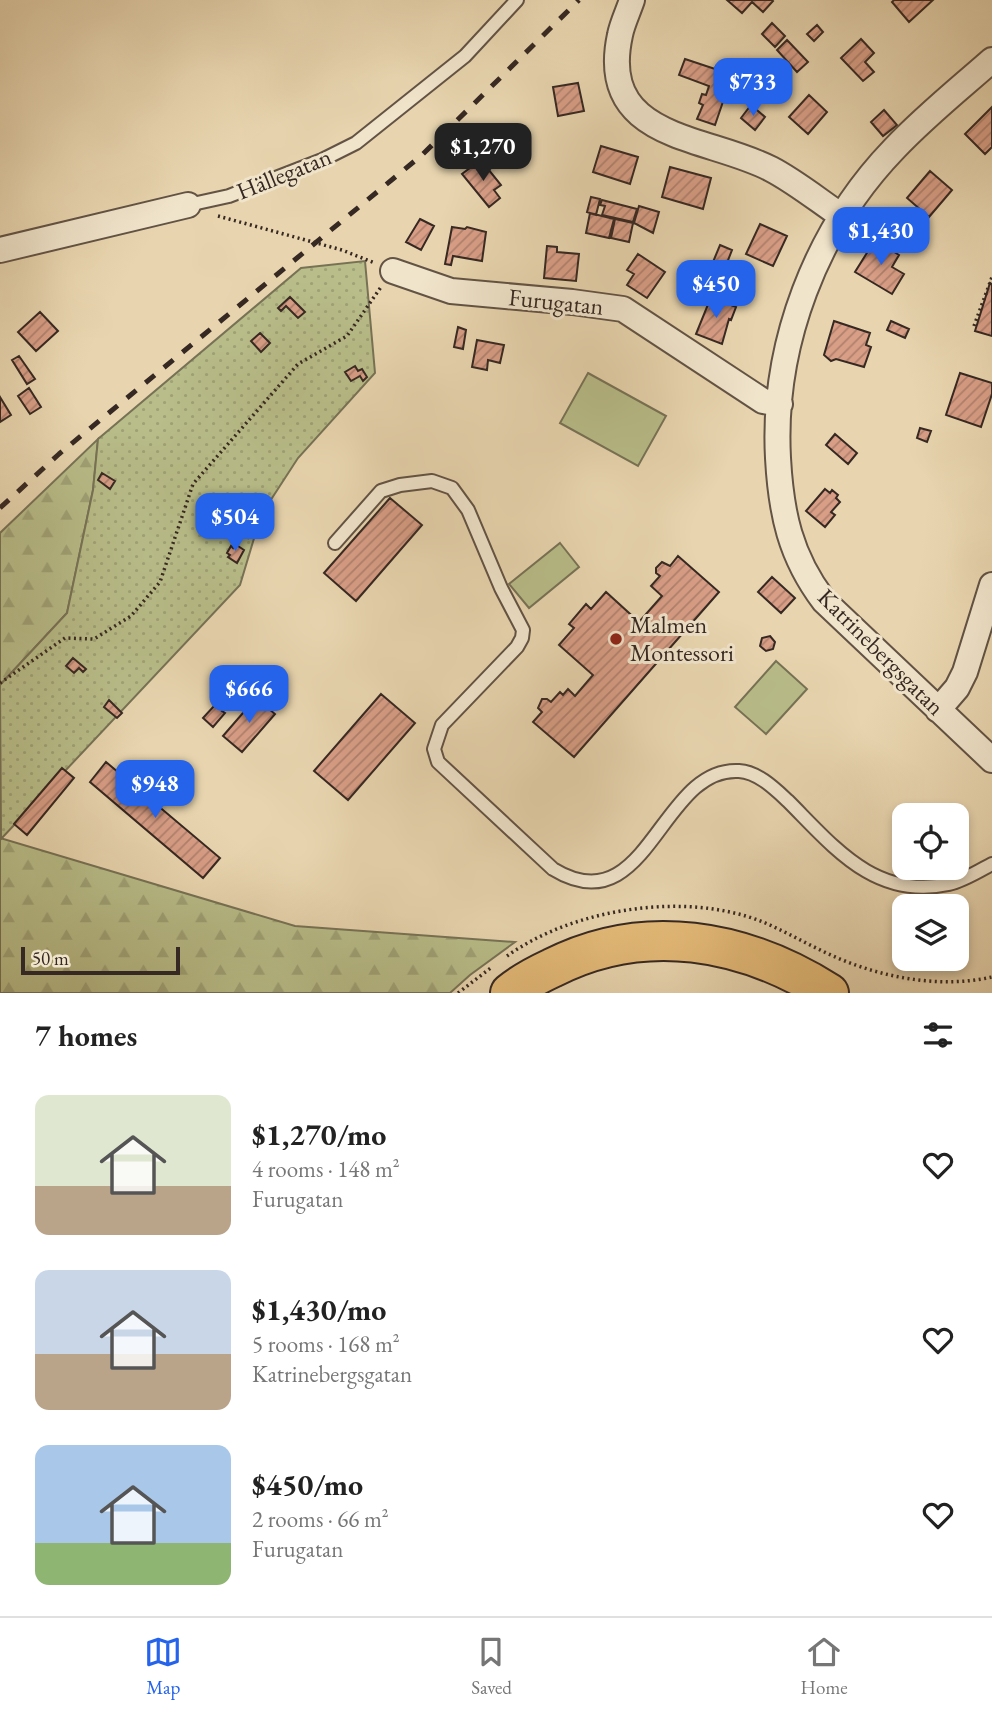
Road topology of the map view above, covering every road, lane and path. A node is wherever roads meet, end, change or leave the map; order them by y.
1 (517, 0) edge
2 (632, 0) edge
3 (992, 60) edge
4 (188, 205) junction
5 (843, 217) junction
6 (0, 250) edge
7 (393, 271) junction
8 (992, 277) edge
9 (974, 326) dead end
10 (780, 404) junction
11 (335, 543) dead end
12 (992, 585) edge
13 (0, 683) edge
14 (939, 710) junction
15 (992, 761) edge
16 (992, 864) edge
17 (510, 993) edge
18 (829, 993) edge

1 - 4 lane, Hällegatan
2 - 5 street
3 - 5 street, Katrinebergsgatan
4 - 6 street, Hällegatan
4 - 7 path
5 - 10 street, Katrinebergsgatan
7 - 10 street, Furugatan
7 - 13 path
8 - 9 path
10 - 14 street, Katrinebergsgatan
11 - 16 lane
12 - 14 street
14 - 15 street, Katrinebergsgatan
17 - 18 highway

